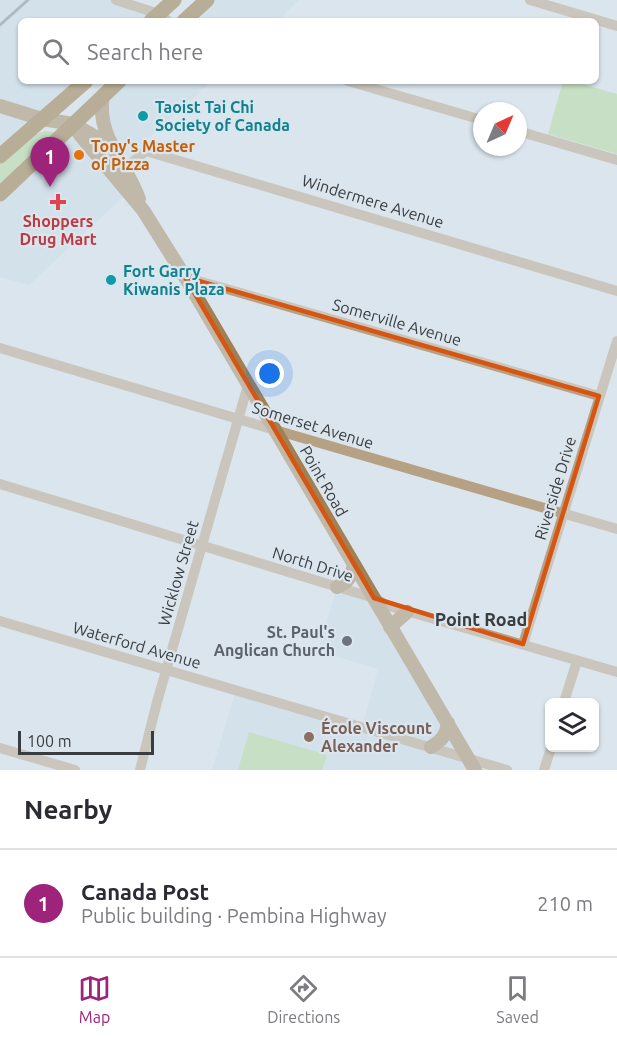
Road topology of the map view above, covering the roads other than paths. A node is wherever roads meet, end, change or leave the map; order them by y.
1 (116, 0) edge
2 (174, 0) edge
3 (207, 0) edge
4 (530, 0) edge
5 (157, 18) edge
6 (160, 18) edge
7 (187, 18) edge
8 (590, 18) edge
9 (599, 21) edge
10 (617, 26) edge
11 (83, 84) edge
12 (86, 84) edge
13 (115, 84) edge
14 (358, 84) edge
15 (103, 95) junction
16 (0, 106) edge
17 (473, 117) edge
18 (42, 119) junction
19 (73, 124) junction
20 (527, 134) edge
21 (112, 146) junction
22 (0, 156) edge
23 (617, 160) edge
24 (106, 166) junction
25 (124, 169) junction
26 (0, 194) edge
27 (143, 210) junction
28 (185, 277) junction
29 (617, 291) edge
30 (617, 341) edge
31 (0, 348) edge
32 (248, 385) junction
33 (599, 396) junction
34 (238, 418) junction
35 (274, 430) junction
36 (0, 484) edge
37 (563, 513) junction
38 (617, 529) edge
39 (202, 546) junction
40 (354, 565) junction
41 (337, 587) junction
42 (374, 598) junction
43 (407, 612) junction
44 (0, 621) edge
45 (390, 627) junction
46 (523, 644) junction
47 (577, 661) junction
48 (166, 669) junction
49 (617, 672) edge
50 (565, 698) edge
51 (448, 723) junction
52 (431, 747) junction
53 (0, 748) edge
54 (549, 752) edge
55 (471, 764) edge
56 (75, 770) edge
57 (140, 770) edge
58 (507, 770) edge
59 (544, 770) edge

1 - 5 street
2 - 6 main road
3 - 7 main road
4 - 8 street
9 - 10 street
11 - 18 main road
12 - 19 main road
13 - 15 main road
14 - 17 street
15 - 19 main road
15 - 21 street, Point Road
16 - 18 street
18 - 19 street
18 - 22 main road
19 - 21 street
19 - 24 street, Point Road
19 - 26 main road
20 - 23 street
21 - 25 street, Point Road
24 - 25 street
24 - 27 street, Point Road
25 - 27 street, Point Road
25 - 29 street, Windermere Avenue
27 - 28 street, Point Road
28 - 32 street, Point Road
28 - 33 street, Somerville Avenue
30 - 33 street, Riverside Drive
31 - 34 street, Somerset Avenue
32 - 34 street, Wicklow Street
32 - 35 street, Point Road
33 - 37 street, Riverside Drive
34 - 35 street, Somerset Avenue
34 - 39 street, Wicklow Street
35 - 37 street, Somerset Avenue
35 - 40 street, Point Road
36 - 39 street, North Drive
37 - 38 street, Somerset Avenue
37 - 46 street, Riverside Drive
39 - 41 street, North Drive
39 - 48 street, Wicklow Street
40 - 41 street
40 - 42 street, Point Road
41 - 42 street, North Drive
42 - 43 street, North Drive
42 - 45 street, Point Road
43 - 45 street
43 - 46 street, North Drive
44 - 48 street, Waterford Avenue
45 - 51 street, Point Road
46 - 47 street, North Drive
47 - 49 street, North Drive
47 - 50 street
48 - 52 street, Waterford Avenue
48 - 57 street, Wicklow Street
51 - 52 street
51 - 55 street, Point Road
52 - 55 street, Waterford Avenue
53 - 56 street
54 - 59 street
55 - 58 street, Waterford Avenue

